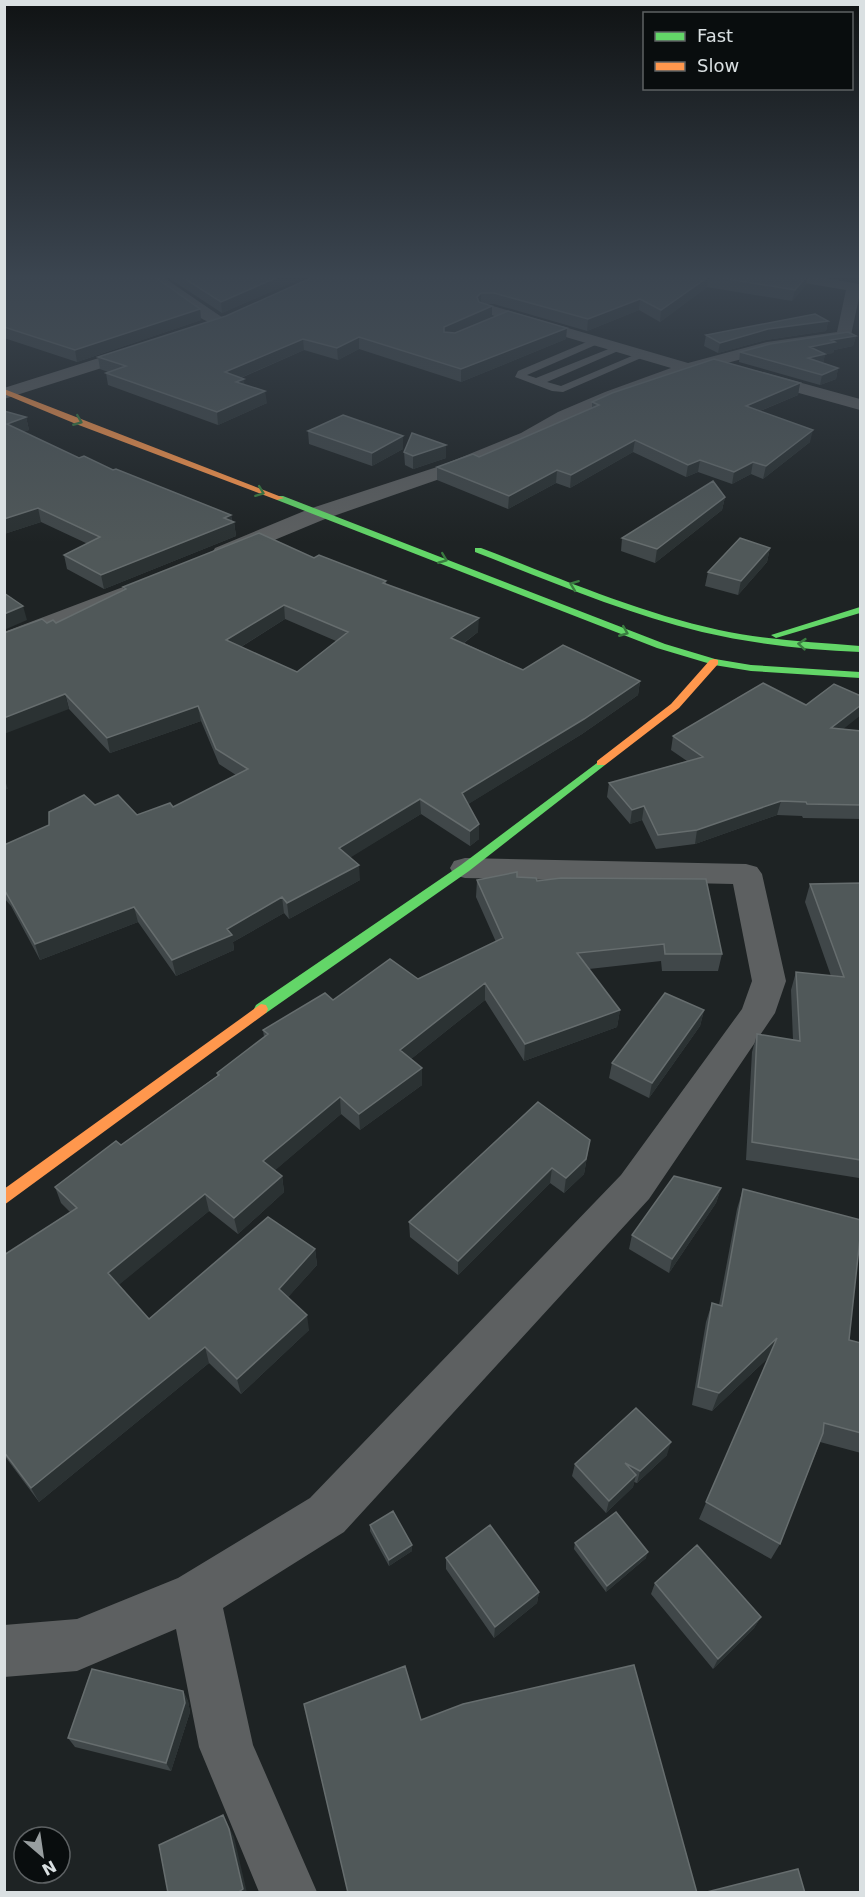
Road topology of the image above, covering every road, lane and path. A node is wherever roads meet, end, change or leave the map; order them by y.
1 (92, 366) edge
2 (541, 366) edge
3 (577, 366) edge
4 (619, 366) edge
5 (680, 366) edge
6 (697, 366) edge
7 (722, 366) edge
8 (688, 368) junction
9 (22, 374) dead end
10 (40, 382) junction
11 (536, 382) junction
12 (62, 391) dead end
13 (6, 393) edge
14 (861, 405) edge
15 (348, 503) junction
16 (321, 504) junction
17 (369, 511) dead end
18 (468, 547) dead end
19 (200, 562) edge
20 (146, 585) edge
21 (861, 610) edge
22 (759, 640) junction
23 (4, 641) edge
24 (861, 649) edge
25 (714, 662) junction
26 (861, 675) edge
27 (465, 868) junction
28 (4, 1198) edge
29 (195, 1596) junction
30 (4, 1651) edge
31 (288, 1893) edge

1 - 10 street
2 - 11 lane
3 - 11 lane
4 - 11 lane
5 - 8 street
6 - 8 street
7 - 14 street
8 - 15 street
9 - 10 main road
10 - 12 main road
10 - 13 street
13 -> 16 main road
15 - 16 street
15 - 17 main road
16 - 19 street
16 -> 25 main road
22 -> 18 main road
20 - 23 street
21 - 22 main road
24 -> 22 main road
25 - 26 main road
25 - 27 main road
27 - 28 main road
27 - 29 street
29 - 30 street
29 - 31 street

